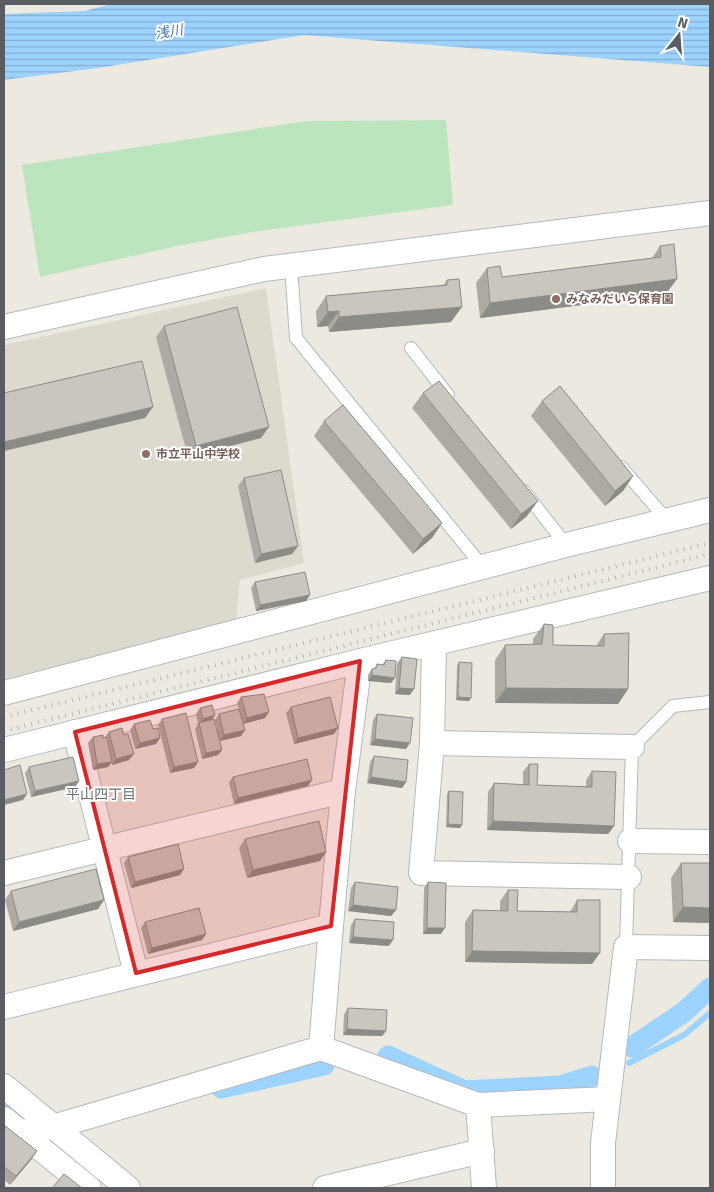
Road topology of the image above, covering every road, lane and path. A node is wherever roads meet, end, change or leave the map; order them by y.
1 (710, 213) edge
2 (291, 265) junction
3 (4, 328) edge
4 (411, 348) dead end
5 (458, 408) edge
6 (612, 456) edge
7 (518, 484) edge
8 (710, 510) edge
9 (667, 520) junction
10 (566, 545) junction
11 (483, 567) junction
12 (710, 578) edge
13 (434, 644) junction
14 (360, 661) junction
15 (4, 693) edge
16 (710, 702) edge
17 (75, 732) junction
18 (432, 743) junction
19 (632, 747) junction
20 (4, 750) edge
21 (343, 791) junction
22 (630, 841) junction
23 (710, 842) edge
24 (105, 849) junction
25 (4, 873) edge
26 (629, 877) junction
27 (331, 926) junction
28 (626, 946) junction
29 (710, 948) edge
30 (136, 973) junction
31 (4, 1007) edge
32 (321, 1048) junction
33 (4, 1086) edge
34 (608, 1099) junction
35 (478, 1105) junction
36 (12, 1126) edge
37 (53, 1127) junction
38 (482, 1150) junction
39 (89, 1188) edge
40 (128, 1188) edge
41 (326, 1188) edge
42 (484, 1188) edge
43 (603, 1188) edge

1 - 2 street
2 - 3 street
2 - 11 lane
4 - 5 lane
6 - 9 lane
7 - 10 lane
8 - 9 street
9 - 10 street
10 - 11 street
11 - 15 street
12 - 13 street
13 - 14 street
13 - 18 street
14 - 17 street
14 - 21 street
16 - 19 lane
17 - 20 street
17 - 24 street
18 - 19 street
18 - 26 street
19 - 22 lane
21 - 24 street
21 - 27 street
22 - 23 street
22 - 26 lane
24 - 25 street
24 - 30 street
26 - 28 lane
27 - 30 street
27 - 32 street
28 - 29 street
28 - 34 street
30 - 31 street
32 - 35 street
32 - 37 street
33 - 37 street
34 - 35 street
34 - 43 street
35 - 38 street
36 - 37 street
36 - 39 street
37 - 40 street
38 - 41 street
38 - 42 street

